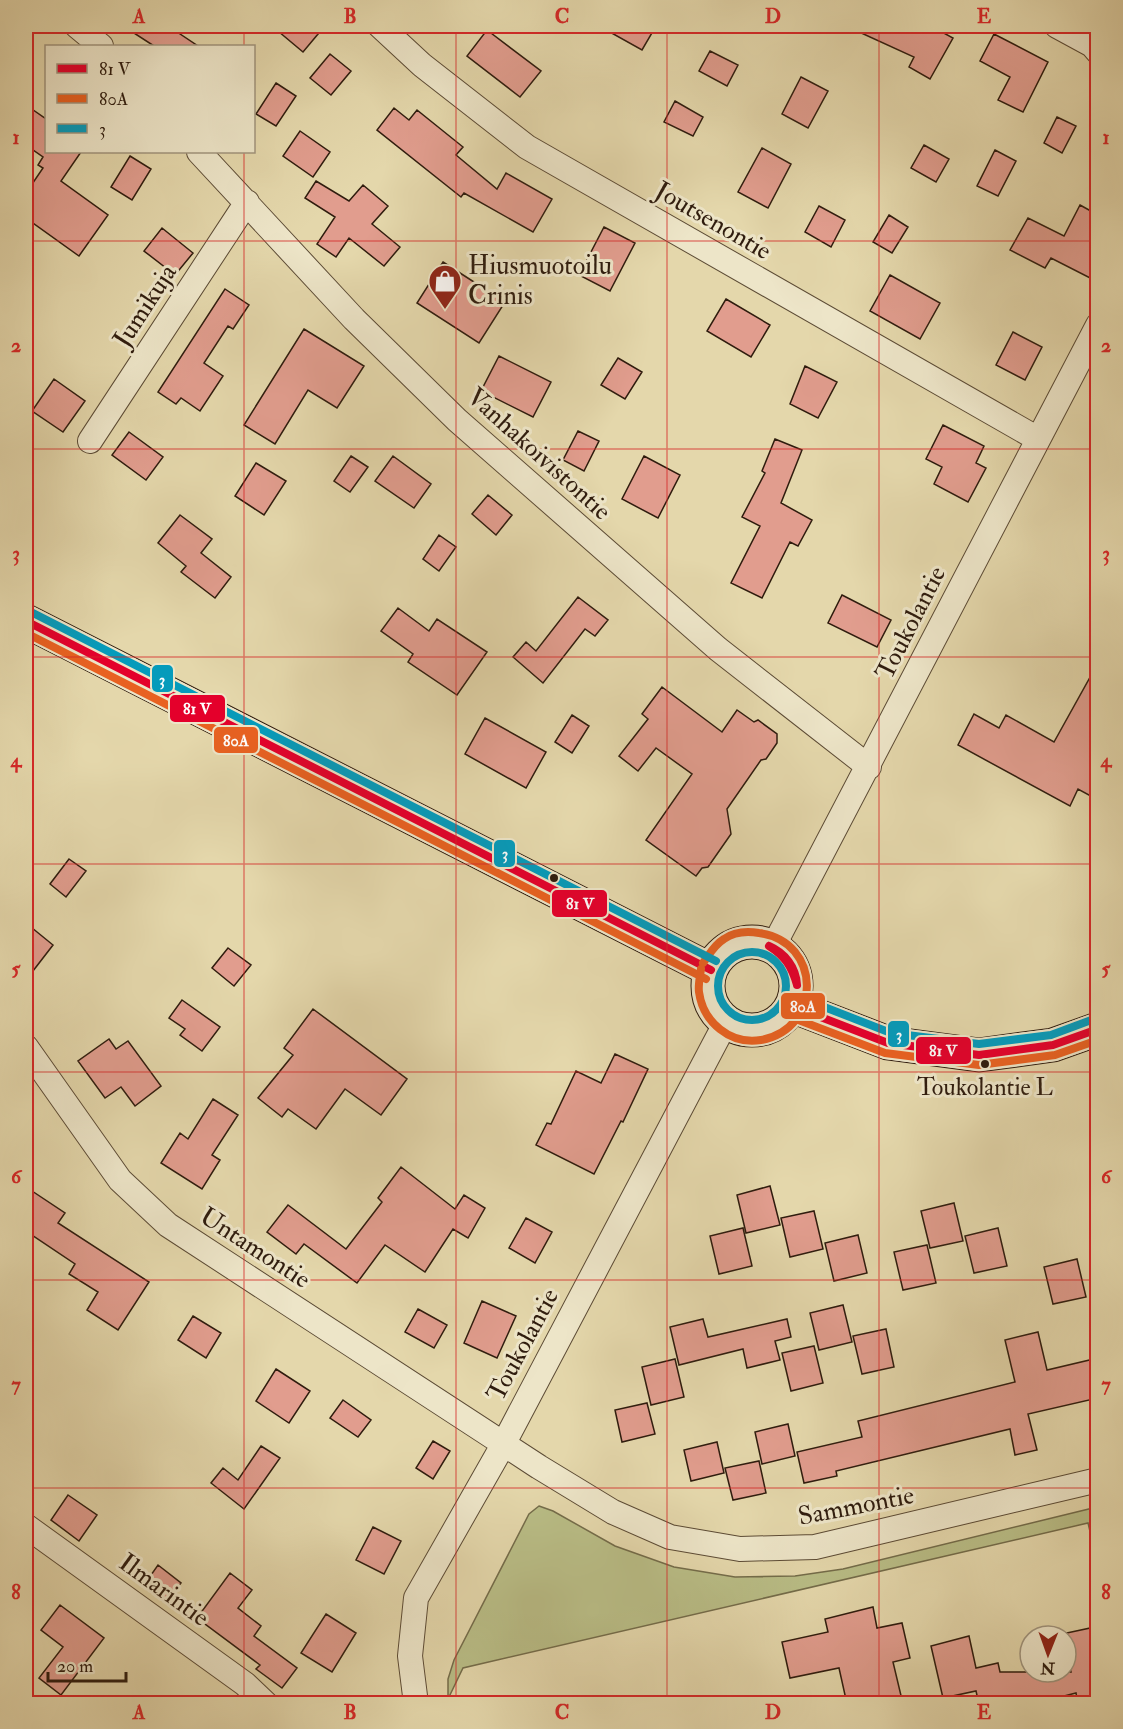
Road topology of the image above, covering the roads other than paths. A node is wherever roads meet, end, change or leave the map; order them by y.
1 (77, 26) edge
2 (380, 26) edge
3 (1057, 26) edge
4 (99, 45) edge
5 (1098, 52) edge
6 (200, 153) edge
7 (247, 202) junction
8 (1098, 325) edge
9 (1038, 439) junction
10 (90, 441) dead end
11 (26, 621) edge
12 (869, 766) junction
13 (773, 947) junction
14 (711, 970) junction
15 (792, 1006) junction
16 (726, 1022) junction
17 (1098, 1029) edge
18 (26, 1047) edge
19 (503, 1444) junction
20 (1098, 1480) edge
21 (26, 1526) edge
22 (267, 1704) edge
23 (416, 1704) edge

1 - 4 street
2 - 9 street, Joutsenontie
3 - 5 street
6 - 7 street, Vanhakoivistontie
7 - 10 street, Jumikuja
7 - 12 street, Vanhakoivistontie
8 - 9 street, Toukolantie
9 - 12 street, Toukolantie
11 - 14 main road
12 - 13 street, Toukolantie
13 - 14 main road
13 - 15 main road
14 - 16 main road
15 - 16 main road
15 - 17 main road
16 - 19 street, Toukolantie
18 - 19 street, Untamontie
19 - 20 street, Sammontie
19 - 23 street, Toukolantie
21 - 22 street, Ilmarintie

